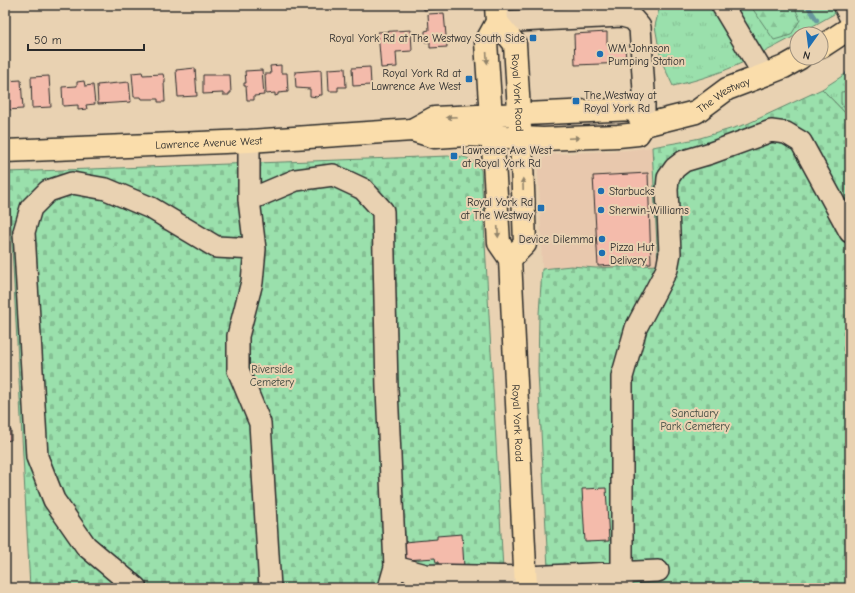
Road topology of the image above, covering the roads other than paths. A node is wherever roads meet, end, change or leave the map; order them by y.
1 (722, 5) edge
2 (844, 5) edge
3 (496, 13) edge
4 (850, 17) edge
5 (850, 28) edge
6 (829, 42) edge
7 (789, 64) edge
8 (764, 75) junction
9 (519, 114) junction
10 (491, 115) junction
11 (644, 125) junction
12 (412, 130) junction
13 (493, 137) junction
14 (521, 138) junction
15 (249, 141) junction
16 (5, 151) edge
17 (249, 200) junction
18 (850, 232) edge
19 (255, 249) junction
20 (510, 259) junction
21 (395, 567) junction
22 (658, 571) dead end
23 (621, 580) edge
24 (526, 583) edge
25 (136, 588) edge
26 (270, 588) edge
27 (388, 588) edge

1 - 8 street
2 - 4 street
3 - 9 main road, Royal York Road
3 -> 10 main road
3 - 11 street
5 - 6 main road
7 - 8 main road, The Westway
8 - 11 main road, The Westway
9 - 10 main road
9 - 11 main road
9 - 14 main road, Royal York Road
10 -> 12 main road, Lawrence Avenue West
10 - 13 main road
14 -> 11 main road, The Westway
12 - 13 main road, Lawrence Avenue West
12 - 15 main road, Lawrence Avenue West
13 - 14 main road, The Westway
13 -> 20 main road
20 -> 14 main road, Royal York Road
15 - 16 main road, Lawrence Avenue West
15 - 17 street
17 - 19 street
17 - 21 street
18 - 23 street
19 - 25 street
19 - 26 street
20 - 24 main road, Royal York Road
21 - 24 street
21 - 27 street
22 - 23 street
23 - 24 street

